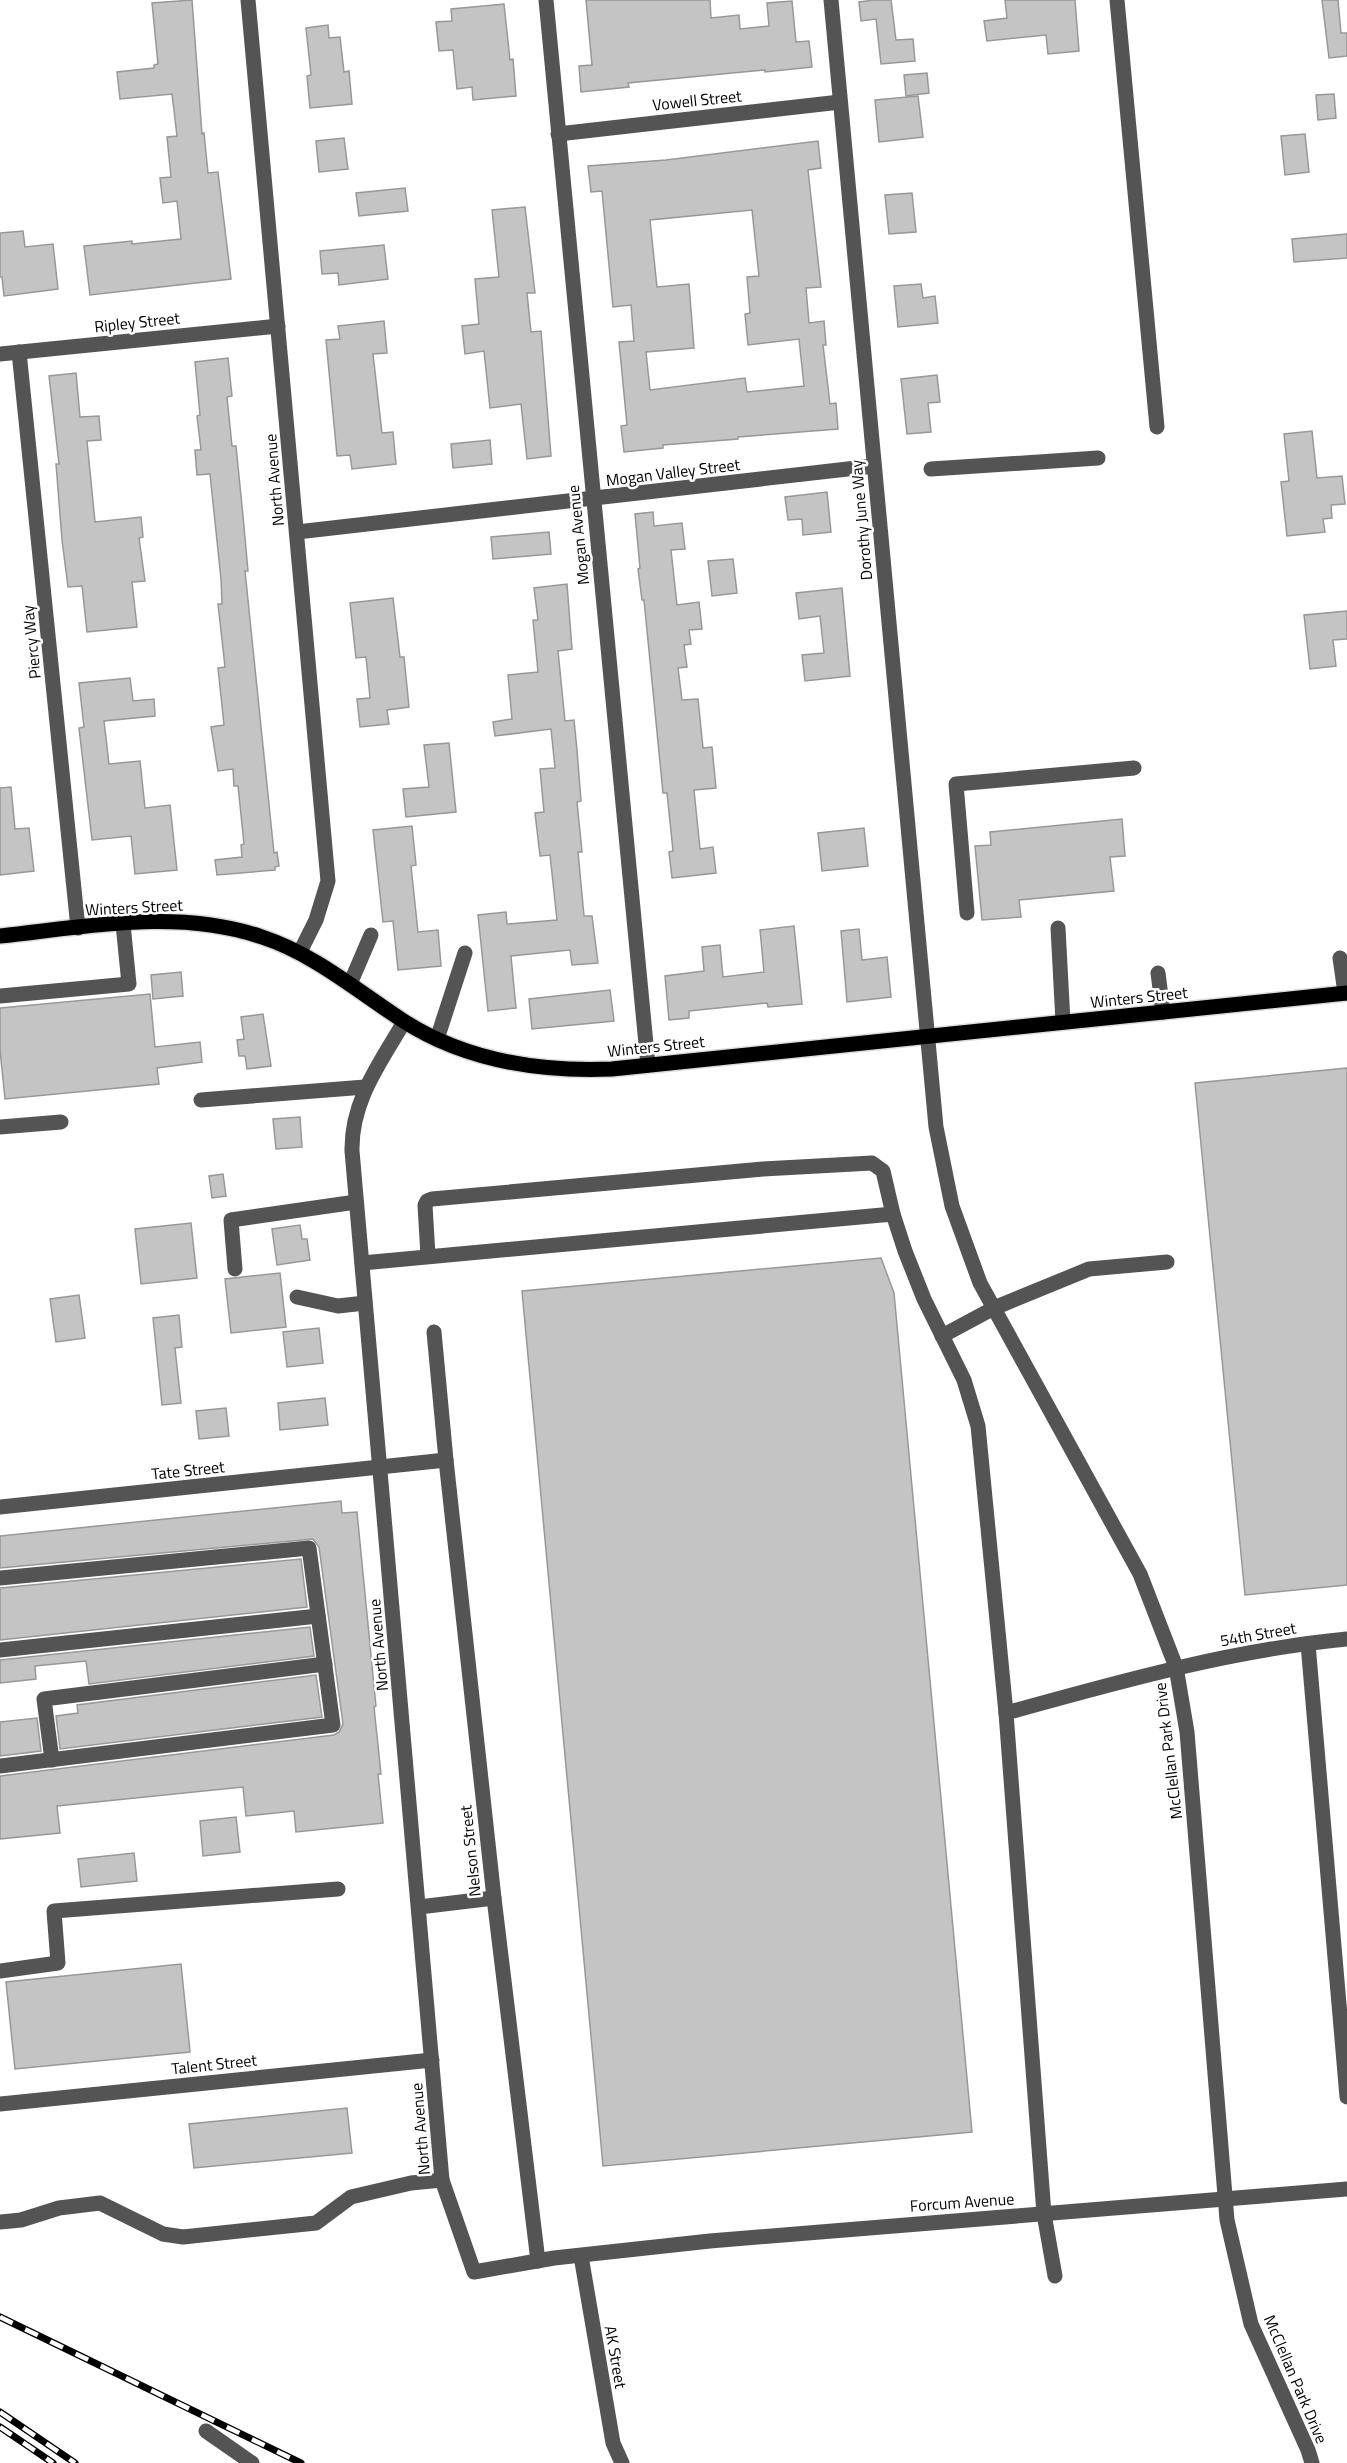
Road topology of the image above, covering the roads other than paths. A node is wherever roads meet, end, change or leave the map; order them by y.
1 (248, 0) edge
2 (546, 0) edge
3 (831, 0) edge
4 (1116, 0) edge
5 (840, 102) junction
6 (558, 134) junction
7 (278, 326) junction
8 (20, 352) junction
9 (0, 354) edge
10 (1157, 427) dead end
11 (1098, 458) dead end
12 (874, 466) junction
13 (931, 469) dead end
14 (592, 500) junction
15 (297, 532) junction
16 (1134, 768) dead end
17 (967, 914) dead end
18 (123, 924) junction
19 (78, 928) junction
20 (1058, 928) dead end
21 (371, 935) dead end
22 (0, 936) edge
23 (300, 952) junction
24 (465, 953) dead end
25 (1341, 958) dead end
26 (1158, 973) dead end
27 (350, 984) junction
28 (1346, 993) edge
29 (0, 996) edge
30 (1163, 1012) junction
31 (404, 1022) junction
32 (1063, 1022) junction
33 (928, 1036) junction
34 (437, 1039) junction
35 (648, 1065) junction
36 (365, 1087) junction
37 (201, 1100) dead end
38 (61, 1122) dead end
39 (0, 1127) edge
40 (356, 1202) junction
41 (893, 1214) junction
42 (429, 1256) junction
43 (1167, 1262) dead end
44 (362, 1263) junction
45 (235, 1269) dead end
46 (297, 1297) dead end
47 (365, 1303) junction
48 (994, 1308) junction
49 (435, 1332) dead end
50 (942, 1336) junction
51 (446, 1460) junction
52 (380, 1468) junction
53 (0, 1507) edge
54 (0, 1578) edge
55 (318, 1616) junction
56 (1347, 1639) edge
57 (1308, 1644) junction
58 (0, 1650) edge
59 (325, 1664) junction
60 (1176, 1667) junction
61 (1006, 1713) junction
62 (52, 1760) junction
63 (0, 1766) edge
64 (338, 1889) dead end
65 (494, 1898) junction
66 (419, 1907) junction
67 (0, 1971) edge
68 (432, 2060) junction
69 (1347, 2097) edge
70 (0, 2104) edge
71 (442, 2180) junction
72 (1347, 2189) edge
73 (1227, 2198) junction
74 (1044, 2214) junction
75 (0, 2222) edge
76 (581, 2256) junction
77 (538, 2261) junction
78 (1055, 2277) dead end
79 (206, 2432) dead end
80 (252, 2463) edge
81 (622, 2463) edge
82 (1312, 2463) edge

1 - 7 street, North Avenue
2 - 6 street, Mogan Avenue
3 - 5 street, Dorothy June Way
4 - 10 street
5 - 6 street, Vowell Street
5 - 12 street, Dorothy June Way
6 - 14 street, Mogan Avenue
7 - 8 street, Ripley Street
7 - 15 street, North Avenue
8 - 9 street, Ripley Street
8 - 19 street, Piercy Way
11 - 13 street
12 - 14 street, Mogan Valley Street
12 - 33 street, Dorothy June Way
14 - 15 street, Mogan Valley Street
14 - 35 street, Mogan Avenue
15 - 23 street, North Avenue
16 - 17 street
18 - 19 main road, Winters Street
18 - 23 main road, Winters Street
18 - 29 street
19 - 22 main road, Winters Street
20 - 32 street
21 - 27 street
23 - 27 main road, Winters Street
24 - 34 street
25 - 28 street
26 - 30 street
27 - 31 main road, Winters Street
28 - 30 main road, Winters Street
30 - 32 main road, Winters Street
31 - 34 main road, Winters Street
31 - 36 street, North Avenue
32 - 33 main road, Winters Street
33 - 35 main road, Winters Street
33 - 48 street, McClellan Park Drive
34 - 35 main road, Winters Street
36 - 37 street
36 - 40 street, North Avenue
38 - 39 street
40 - 44 street, North Avenue
40 - 45 street
41 - 42 street
41 - 42 street
41 - 50 street
42 - 44 street
43 - 48 street
44 - 47 street, North Avenue
46 - 47 street
47 - 52 street, North Avenue
48 - 50 street
48 - 60 street, McClellan Park Drive
49 - 51 street, Nelson Street
50 - 61 street
51 - 52 street
51 - 65 street, Nelson Street
52 - 53 street, Tate Street
52 - 66 street, North Avenue
54 - 55 street
55 - 58 street
55 - 59 street
56 - 57 street, 54th Street
57 - 60 street, 54th Street
57 - 69 street
59 - 62 street
59 - 62 street
60 - 61 street, 54th Street
60 - 73 street, McClellan Park Drive
61 - 74 street
62 - 63 street
64 - 67 street
65 - 66 street
65 - 77 street, Nelson Street
66 - 68 street, North Avenue
68 - 70 street, Talent Street
68 - 71 street, North Avenue
71 - 75 street
71 - 77 street, North Avenue
72 - 73 street, Forcum Avenue
73 - 74 street, Forcum Avenue
73 - 82 street, McClellan Park Drive
74 - 76 street, Forcum Avenue
74 - 78 street
76 - 77 street
76 - 81 street, AK Street
79 - 80 street

